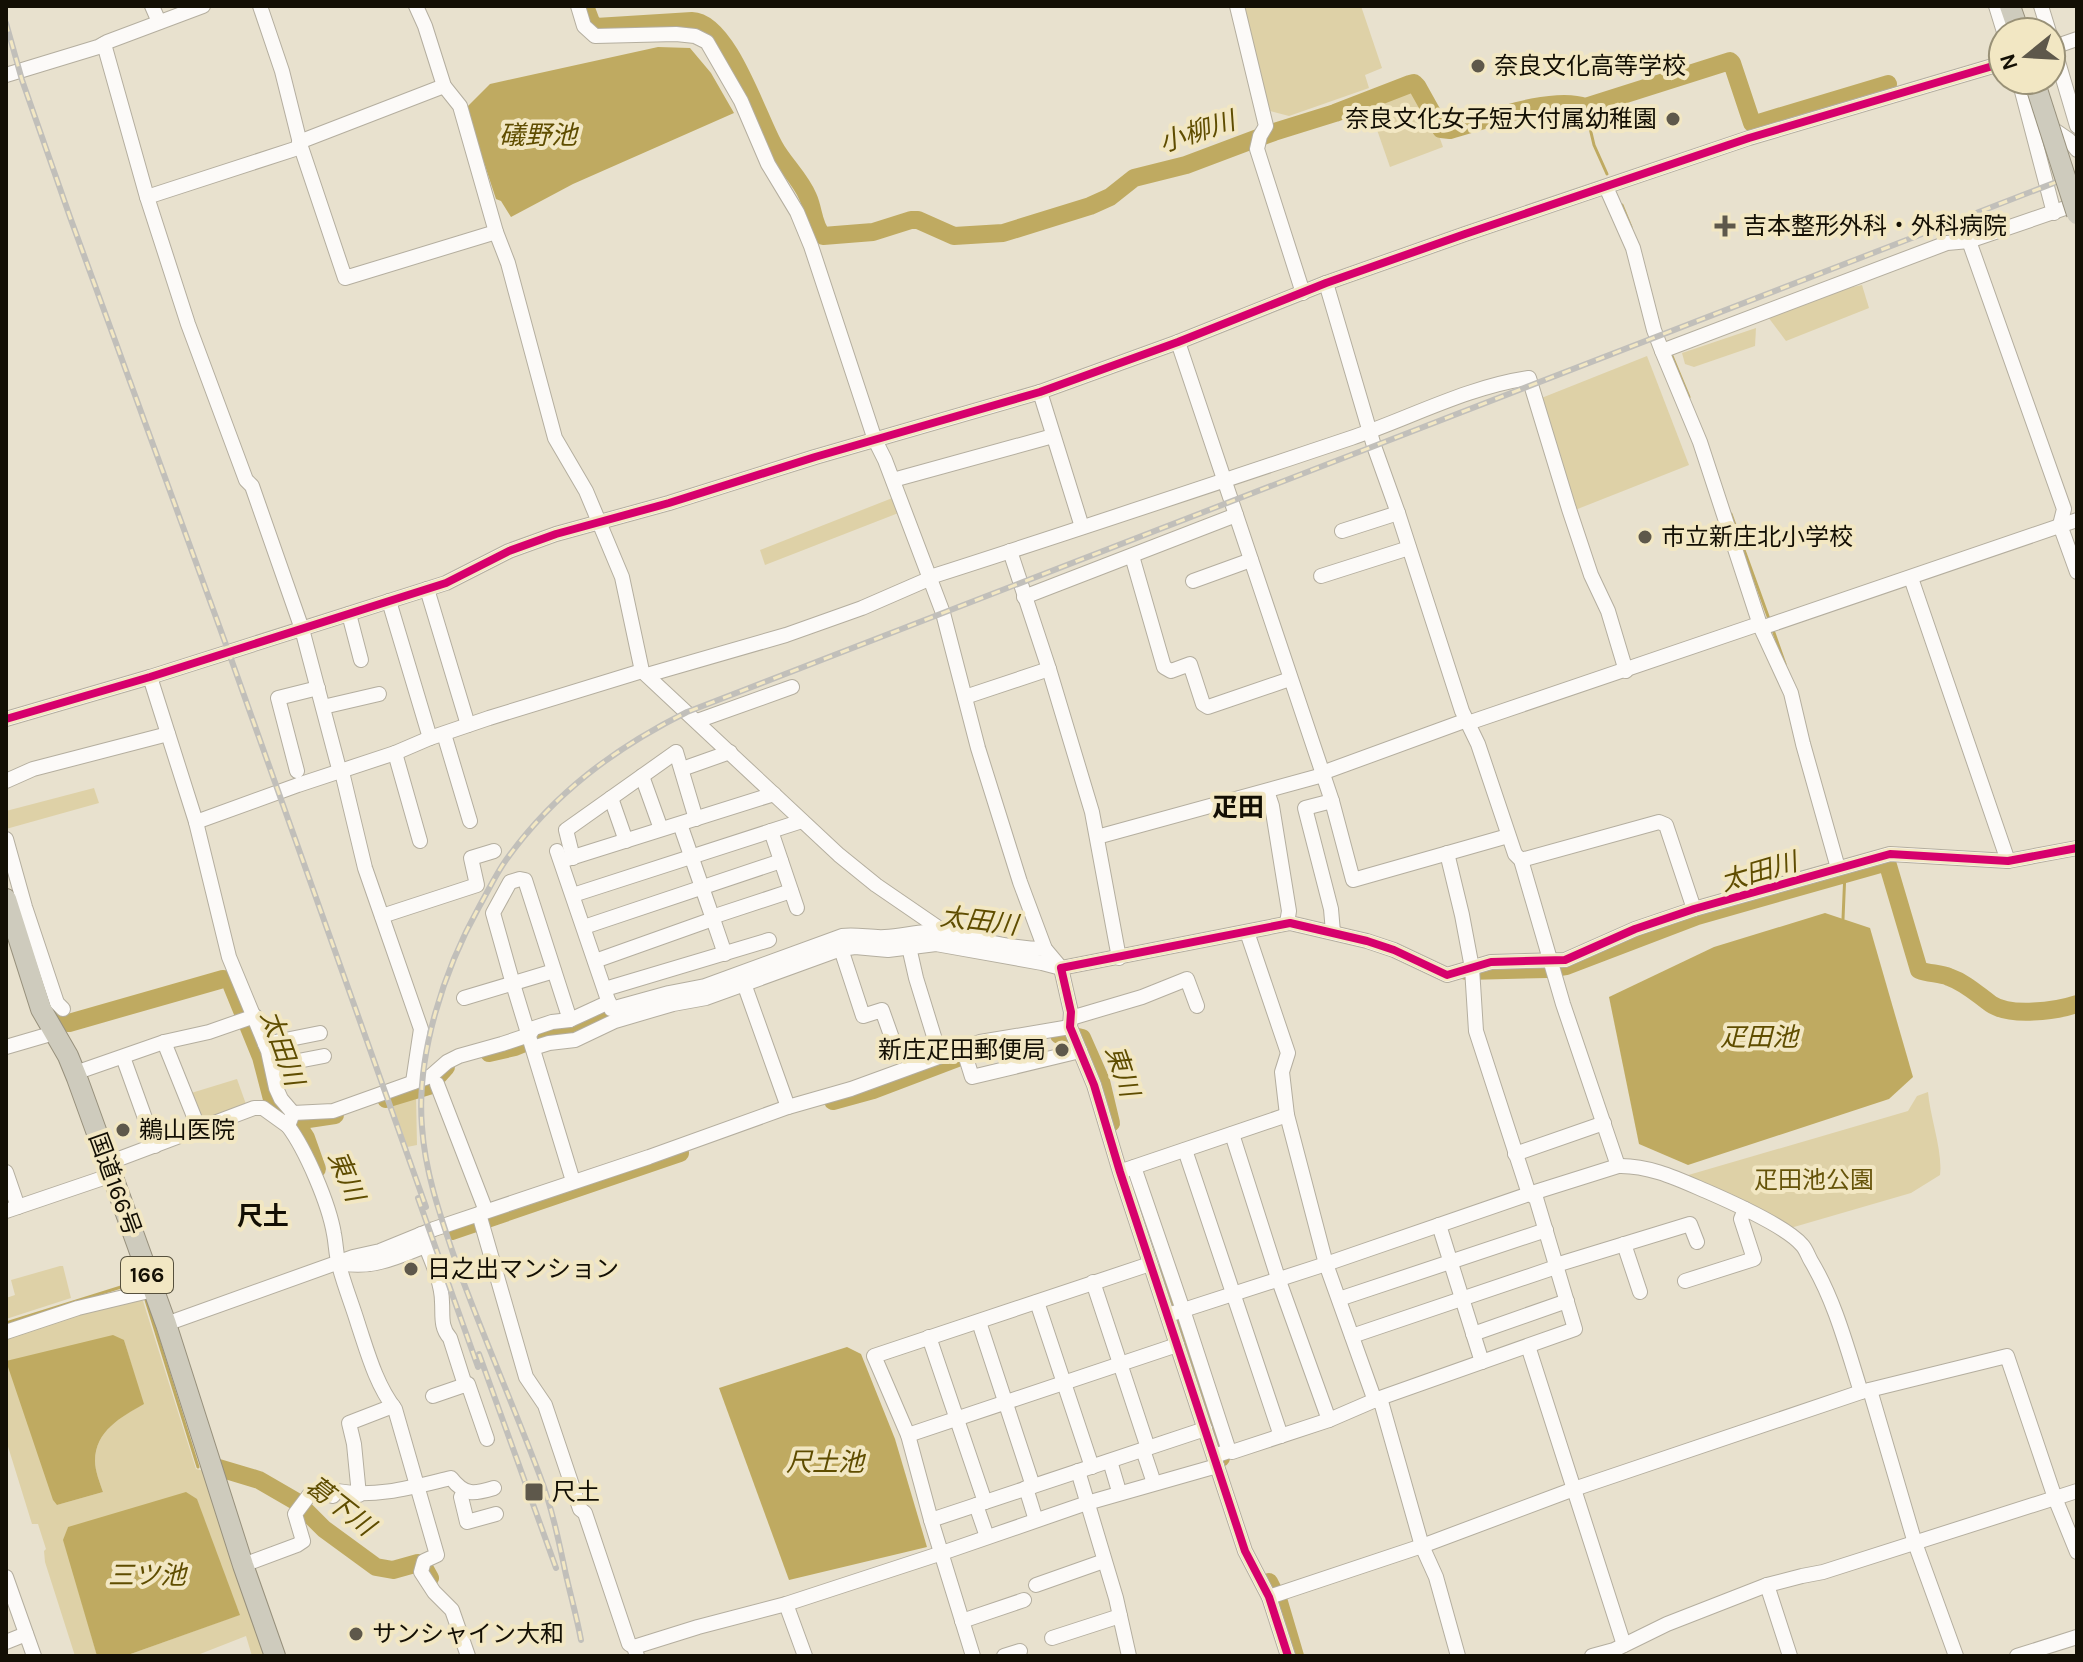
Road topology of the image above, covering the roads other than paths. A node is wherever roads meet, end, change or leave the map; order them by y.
1 (152, 6) edge
2 (260, 6) edge
3 (416, 6) edge
4 (578, 6) edge
5 (1237, 6) edge
6 (199, 7) edge
7 (159, 22) junction
8 (104, 44) junction
9 (1987, 68) edge
10 (6, 75) edge
11 (444, 86) junction
12 (2067, 94) edge
13 (2024, 96) edge
14 (2028, 96) edge
15 (2039, 96) edge
16 (2053, 96) edge
17 (2077, 126) edge
18 (2053, 139) junction
19 (300, 145) junction
20 (2077, 150) edge
21 (2077, 170) edge
22 (1606, 187) junction
23 (147, 197) junction
24 (2077, 204) edge
25 (2054, 213) junction
26 (2077, 214) edge
27 (2077, 230) edge
28 (496, 232) junction
29 (1969, 241) junction
30 (1326, 283) junction
31 (1303, 293) junction
32 (1178, 342) junction
33 (1662, 351) junction
34 (1040, 392) junction
35 (1370, 432) junction
36 (1053, 436) junction
37 (875, 440) junction
38 (893, 480) junction
39 (1226, 480) junction
40 (1398, 513) junction
41 (1236, 515) junction
42 (2077, 520) edge
43 (600, 522) junction
44 (2060, 525) junction
45 (1082, 527) junction
46 (1342, 531) dead end
47 (1409, 548) junction
48 (1010, 551) junction
49 (1132, 556) junction
50 (1251, 560) junction
51 (2077, 572) edge
52 (1321, 576) dead end
53 (931, 578) junction
54 (1911, 578) junction
55 (1193, 581) dead end
56 (427, 589) junction
57 (1024, 597) junction
58 (389, 601) junction
59 (349, 614) junction
60 (1760, 626) junction
61 (302, 629) junction
62 (361, 660) dead end
63 (1049, 669) junction
64 (1626, 671) junction
65 (644, 673) junction
66 (150, 677) junction
67 (1290, 679) junction
68 (792, 687) dead end
69 (318, 688) junction
70 (379, 694) dead end
71 (965, 697) junction
72 (323, 707) junction
73 (6, 719) edge
74 (697, 721) junction
75 (1467, 722) junction
76 (468, 725) junction
77 (168, 734) junction
78 (437, 736) junction
79 (730, 752) junction
80 (395, 753) junction
81 (682, 769) junction
82 (297, 771) dead end
83 (342, 772) junction
84 (1323, 774) junction
85 (642, 776) junction
86 (6, 781) edge
87 (1267, 791) junction
88 (774, 794) junction
89 (611, 798) junction
90 (1332, 801) junction
91 (696, 819) junction
92 (470, 821) dead end
93 (802, 821) junction
94 (196, 822) junction
95 (680, 824) junction
96 (661, 829) junction
97 (771, 831) junction
98 (1508, 836) junction
99 (1097, 837) junction
100 (6, 839) edge
101 (420, 841) dead end
102 (626, 841) junction
103 (2077, 848) edge
104 (494, 851) dead end
105 (1447, 853) junction
106 (691, 856) junction
107 (564, 857) junction
108 (1521, 860) junction
109 (781, 861) junction
110 (2008, 861) junction
111 (1838, 868) junction
112 (702, 887) junction
113 (791, 891) junction
114 (573, 895) junction
115 (16, 907) edge
116 (797, 908) dead end
117 (1694, 909) junction
118 (382, 916) junction
119 (712, 918) junction
120 (1287, 923) junction
121 (584, 927) junction
122 (1247, 932) junction
123 (1333, 932) junction
124 (946, 933) junction
125 (769, 940) dead end
126 (909, 947) junction
127 (841, 949) junction
128 (1045, 949) junction
129 (725, 954) junction
130 (1119, 958) junction
131 (595, 961) junction
132 (1550, 962) junction
133 (1061, 968) junction
134 (1472, 968) junction
135 (554, 971) junction
136 (743, 979) junction
137 (513, 984) junction
138 (607, 996) junction
139 (464, 998) dead end
140 (1197, 1006) dead end
141 (63, 1009) dead end
142 (255, 1016) junction
143 (570, 1020) junction
144 (54, 1033) junction
145 (320, 1033) dead end
146 (1074, 1034) junction
147 (164, 1042) junction
148 (531, 1042) junction
149 (265, 1044) junction
150 (6, 1047) edge
151 (965, 1054) junction
152 (898, 1055) dead end
153 (940, 1056) junction
154 (123, 1057) junction
155 (324, 1057) dead end
156 (272, 1066) junction
157 (75, 1073) junction
158 (413, 1082) junction
159 (437, 1084) dead end
160 (788, 1107) junction
161 (1287, 1115) junction
162 (291, 1120) junction
163 (1604, 1123) junction
164 (199, 1129) junction
165 (1232, 1134) junction
166 (155, 1146) junction
167 (1185, 1150) junction
168 (1515, 1154) junction
169 (1618, 1166) junction
170 (110, 1169) junction
171 (1127, 1170) junction
172 (6, 1172) edge
173 (573, 1181) junction
174 (1529, 1194) junction
175 (12, 1209) edge
176 (1745, 1209) junction
177 (482, 1216) junction
178 (1439, 1225) junction
179 (1546, 1230) junction
180 (423, 1240) junction
181 (1697, 1242) dead end
182 (1624, 1244) junction
183 (338, 1262) junction
184 (1451, 1262) junction
185 (1150, 1264) junction
186 (1326, 1264) junction
187 (1556, 1266) junction
188 (1278, 1278) junction
189 (1685, 1281) dead end
190 (1093, 1282) junction
191 (153, 1290) junction
192 (1640, 1292) dead end
193 (1233, 1293) junction
194 (1339, 1299) junction
195 (1463, 1299) junction
196 (1567, 1301) junction
197 (1037, 1302) junction
198 (1175, 1312) junction
199 (979, 1322) junction
200 (166, 1324) junction
201 (6, 1332) edge
202 (1473, 1334) junction
203 (1352, 1336) junction
204 (929, 1337) junction
205 (1177, 1345) junction
206 (1528, 1346) junction
207 (1482, 1362) junction
208 (1121, 1364) junction
209 (1064, 1383) junction
210 (465, 1385) junction
211 (1866, 1391) junction
212 (433, 1396) dead end
213 (1378, 1400) junction
214 (1005, 1402) junction
215 (393, 1406) junction
216 (956, 1419) junction
217 (1329, 1420) junction
218 (1205, 1429) junction
219 (908, 1435) junction
220 (1281, 1436) junction
221 (487, 1439) dead end
222 (1145, 1449) junction
223 (1221, 1456) junction
224 (1110, 1461) junction
225 (1085, 1469) junction
226 (1152, 1477) dead end
227 (417, 1486) junction
228 (1029, 1487) junction
229 (494, 1488) dead end
230 (1118, 1488) dead end
231 (1574, 1489) junction
232 (2077, 1491) edge
233 (464, 1492) junction
234 (359, 1495) junction
235 (2055, 1498) junction
236 (981, 1503) junction
237 (1087, 1503) junction
238 (496, 1514) dead end
239 (1034, 1514) dead end
240 (931, 1520) junction
241 (985, 1531) dead end
242 (1915, 1543) junction
243 (1422, 1546) junction
244 (2077, 1552) edge
245 (942, 1553) junction
246 (1104, 1561) junction
247 (243, 1565) junction
248 (7, 1585) edge
249 (1036, 1585) dead end
250 (1767, 1585) junction
251 (1273, 1596) junction
252 (1024, 1600) dead end
253 (786, 1604) junction
254 (1120, 1616) junction
255 (962, 1621) junction
256 (26, 1634) junction
257 (2077, 1637) edge
258 (1052, 1638) dead end
259 (6, 1642) edge
260 (1618, 1650) edge
261 (1020, 1651) dead end
262 (635, 1652) edge
263 (970, 1655) edge
264 (34, 1656) edge
265 (275, 1656) edge
266 (468, 1656) edge
267 (805, 1656) edge
268 (1004, 1656) edge
269 (1129, 1656) edge
270 (1288, 1656) edge
271 (1458, 1656) edge
272 (1592, 1656) edge
273 (1790, 1656) edge
274 (1956, 1656) edge
275 (2017, 1656) edge

1 - 7 street
2 - 19 street
3 - 11 street
4 - 37 street
5 - 31 street
6 - 7 street
7 - 8 street
8 - 10 street
8 - 23 street
9 - 22 street
11 - 19 street
11 - 28 street
12 - 17 street
13 - 25 street
14 - 20 street
15 - 18 highway, bridge
16 - 21 highway
18 - 26 highway, bridge
18 - 27 highway, bridge
19 - 23 street
19 - 28 street
22 - 30 street
22 - 33 street
23 - 61 street
24 - 25 street
25 - 29 street
28 - 43 street
29 - 33 street
29 - 44 street
30 - 31 street
30 - 35 street
31 - 32 street
32 - 34 street
32 - 39 street
33 - 60 street
34 - 36 street
34 - 37 street
35 - 39 street
35 - 40 street
35 - 64 street
36 - 38 street
36 - 45 street
37 - 38 street
37 - 43 street
38 - 53 street
39 - 41 street
39 - 45 street
40 - 46 street
40 - 47 street
41 - 49 street
41 - 50 street
42 - 44 street
43 - 56 street
43 - 65 street
44 - 51 street
44 - 54 street
45 - 48 street
47 - 52 street
47 - 75 street
48 - 53 street
48 - 57 street
49 - 57 street
49 - 67 street
50 - 55 street
50 - 67 street
53 - 65 street
53 - 71 street
54 - 60 street
54 - 110 street
56 - 58 street
56 - 76 street
57 - 63 street
58 - 59 street
58 - 78 street
59 - 61 street
59 - 62 street
60 - 64 street
60 - 111 street
61 - 66 street
61 - 69 street
63 - 71 street
63 - 99 street
64 - 75 street
65 - 74 street
65 - 76 street
66 - 73 street
66 - 77 street
67 - 84 street
68 - 74 street
69 - 72 street
69 - 82 street
70 - 72 street
71 - 128 street
72 - 83 street
74 - 79 street
75 - 84 street
75 - 98 street
76 - 78 street
77 - 86 street
77 - 94 street
78 - 80 street
78 - 92 street
79 - 81 street
79 - 88 street
80 - 83 street
80 - 101 street
81 - 85 street
81 - 91 street
83 - 94 street
83 - 118 street
84 - 87 street
84 - 90 street
85 - 89 street
85 - 96 street
87 - 99 street
87 - 120 street
88 - 91 street
88 - 93 street
89 - 102 street
89 - 107 street
90 - 105 street
90 - 123 street
91 - 95 street
93 - 97 street
93 - 124 street
94 - 142 street
95 - 96 street
95 - 106 street
96 - 102 street
97 - 106 street
97 - 109 street
98 - 105 street
98 - 108 street
99 - 130 street
100 - 115 street
102 - 107 street
103 - 110 street
104 - 118 street
105 - 134 street
106 - 112 street
106 - 114 street
107 - 114 street
108 - 117 street
108 - 132 street
109 - 112 street
109 - 113 street
110 - 111 street
111 - 117 street
112 - 119 street
112 - 121 street
113 - 116 street
113 - 119 street
114 - 121 street
115 - 141 street
115 - 144 highway, 国道166号 / 166
117 - 132 street
118 - 158 street
119 - 129 street
119 - 131 street
120 - 122 street
120 - 123 street
121 - 131 street
122 - 130 street
122 - 161 street
123 - 134 street
124 - 128 street
124 - 136 street
125 - 129 street
126 - 127 street
126 - 133 street
126 - 153 street
127 - 136 street
127 - 152 street
128 - 133 street
129 - 138 street
130 - 133 street
131 - 138 street
132 - 134 street
132 - 163 street
133 - 146 street
134 - 168 street
135 - 137 street
135 - 137 street
135 - 143 street
136 - 138 street
136 - 148 street
136 - 160 street
137 - 139 street
137 - 148 street
138 - 143 street
140 - 146 street
142 - 147 street
142 - 149 street
143 - 148 street
144 - 150 street
144 - 157 highway, 国道166号 / 166
145 - 149 street
146 - 151 street
146 - 151 street
146 - 171 street
147 - 154 street
147 - 164 street
148 - 158 street
148 - 173 street
149 - 156 street
151 - 153 street
153 - 160 street
154 - 157 street
154 - 166 street
155 - 156 street
156 - 162 street
157 - 170 highway, 国道166号 / 166
158 - 162 street
159 - 177 street
160 - 173 street
161 - 165 street
161 - 186 street
162 - 164 street
162 - 183 street
163 - 168 street
163 - 169 street
164 - 166 street
165 - 167 street
165 - 188 street
166 - 170 street
167 - 171 street
167 - 193 street
168 - 174 street
169 - 174 street
169 - 176 street
170 - 175 street
170 - 191 highway, 国道166号 / 166
171 - 185 street
171 - 198 street
172 - 175 street
173 - 177 street
174 - 178 street
174 - 179 street
176 - 189 street
176 - 211 street
177 - 180 street
177 - 262 street
178 - 184 street
178 - 186 street
179 - 184 street
179 - 187 street
180 - 183 street
180 - 210 street
181 - 182 street
182 - 187 street
182 - 192 street
183 - 200 street
183 - 215 street
184 - 194 street
184 - 195 street
185 - 190 street
185 - 198 street
186 - 188 street
186 - 194 street
187 - 195 street
187 - 196 street
188 - 193 street
188 - 217 street
190 - 197 street
190 - 208 street
191 - 200 highway, 国道166号 / 166
191 - 201 street
193 - 198 street
193 - 220 street
194 - 203 street
195 - 202 street
195 - 203 street
196 - 202 street
196 - 206 street
197 - 199 street
197 - 209 street
198 - 205 street
198 - 223 street
199 - 204 street
199 - 214 street
200 - 247 highway, 国道166号 / 166
202 - 207 street
203 - 213 street
204 - 216 street
204 - 219 street
205 - 208 street
205 - 218 street
206 - 207 street
206 - 231 street
207 - 213 street
208 - 209 street
208 - 222 street
209 - 214 street
209 - 225 street
210 - 212 street
210 - 221 street
211 - 231 street
211 - 235 street
211 - 242 street
213 - 217 street
213 - 243 street
214 - 216 street
214 - 228 street
215 - 227 street
215 - 234 street
216 - 219 street
216 - 236 street
217 - 220 street
218 - 222 street
218 - 223 street
219 - 240 street
220 - 223 street
222 - 224 street
222 - 226 street
223 - 237 street
223 - 251 street
224 - 225 street
224 - 230 street
225 - 228 street
225 - 237 street
227 - 233 street
227 - 234 street
227 - 266 street
228 - 236 street
228 - 239 street
229 - 233 street
231 - 243 street
231 - 260 street
232 - 235 street
233 - 238 street
234 - 247 street
235 - 242 street
235 - 244 street
236 - 240 street
236 - 241 street
237 - 245 street
237 - 246 street
240 - 245 street
242 - 250 street
242 - 274 street
243 - 251 street
243 - 271 street
245 - 253 street
245 - 255 street
246 - 249 street
246 - 254 street
247 - 265 highway, 国道166号 / 166
248 - 256 street
250 - 260 street
250 - 273 street
251 - 270 street
252 - 255 street
253 - 262 street
253 - 267 street
254 - 258 street
254 - 269 street
255 - 263 street
256 - 259 street
256 - 264 street
257 - 275 street
260 - 272 street
261 - 268 street

